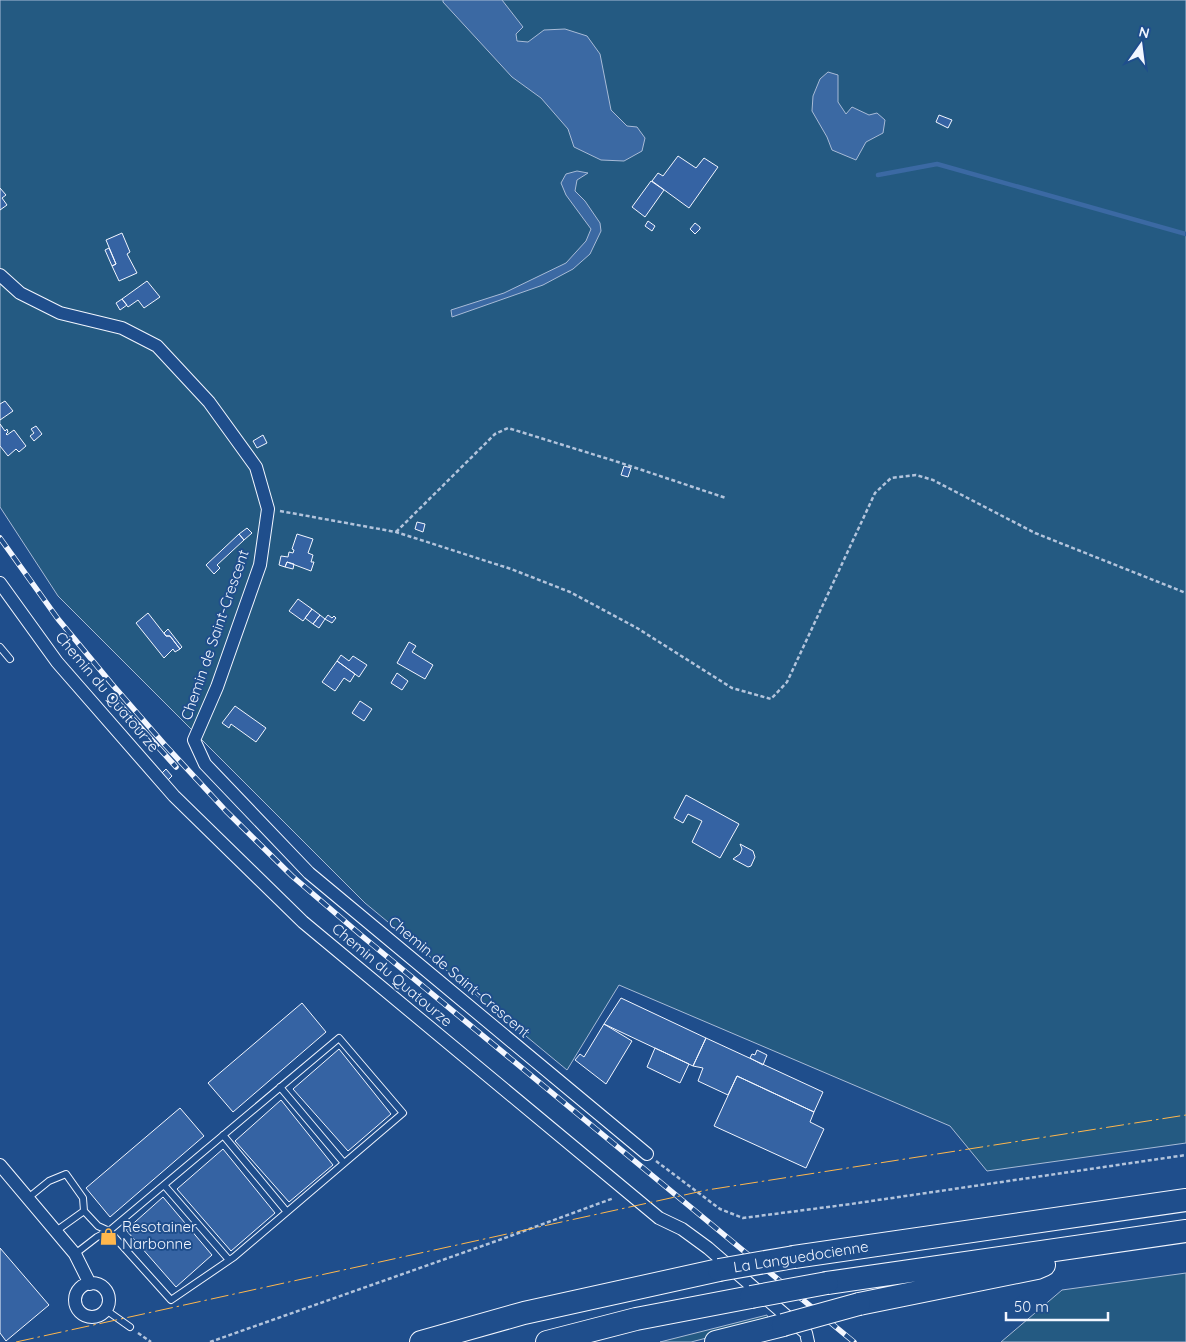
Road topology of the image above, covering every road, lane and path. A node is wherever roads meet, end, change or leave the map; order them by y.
1 (0, 275) edge
2 (726, 498) dead end
3 (268, 508) junction
4 (396, 532) junction
5 (0, 584) edge
6 (1186, 593) edge
7 (0, 647) edge
8 (10, 659) dead end
9 (280, 1088) junction
10 (223, 1135) junction
11 (647, 1154) joint
12 (1186, 1155) edge
13 (344, 1163) junction
14 (0, 1165) edge
15 (164, 1185) junction
16 (626, 1190) junction
17 (28, 1198) junction
18 (1186, 1200) edge
19 (84, 1211) junction
20 (287, 1212) junction
21 (56, 1231) junction
22 (109, 1231) junction
23 (1186, 1231) edge
24 (1086, 1246) junction
25 (75, 1254) junction
26 (230, 1260) junction
27 (90, 1284) junction
28 (106, 1310) junction
29 (130, 1327) joint
30 (151, 1342) edge
31 (210, 1342) edge
32 (422, 1342) edge
33 (547, 1342) edge
34 (716, 1342) edge
35 (808, 1342) edge

1 - 3 street, Chemin de Saint-Crescent
2 - 4 path
3 - 4 path
3 - 11 street, Chemin de Saint-Crescent
4 - 6 path
5 - 16 street, Chemin du Quatourze
7 - 8 lane
9 - 10 lane
9 - 13 lane
9 - 13 lane
10 - 15 lane
10 - 20 lane
11 - 12 path
13 - 20 lane
14 - 17 street
15 - 22 lane
15 - 26 lane
16 - 31 path
16 - 35 street, Chemin du Quatourze
17 - 19 lane
17 - 21 street
18 - 32 highway, La Languedocienne, bridge
19 - 21 lane
19 - 22 lane
20 - 26 lane
21 - 25 street
22 - 25 lane
22 - 26 lane
23 - 24 highway, La Languedocienne
24 - 33 highway, La Languedocienne, bridge
24 - 34 highway, bridge
25 - 27 street
27 - 28 street
27 - 28 street
28 - 29 lane
29 - 30 path

